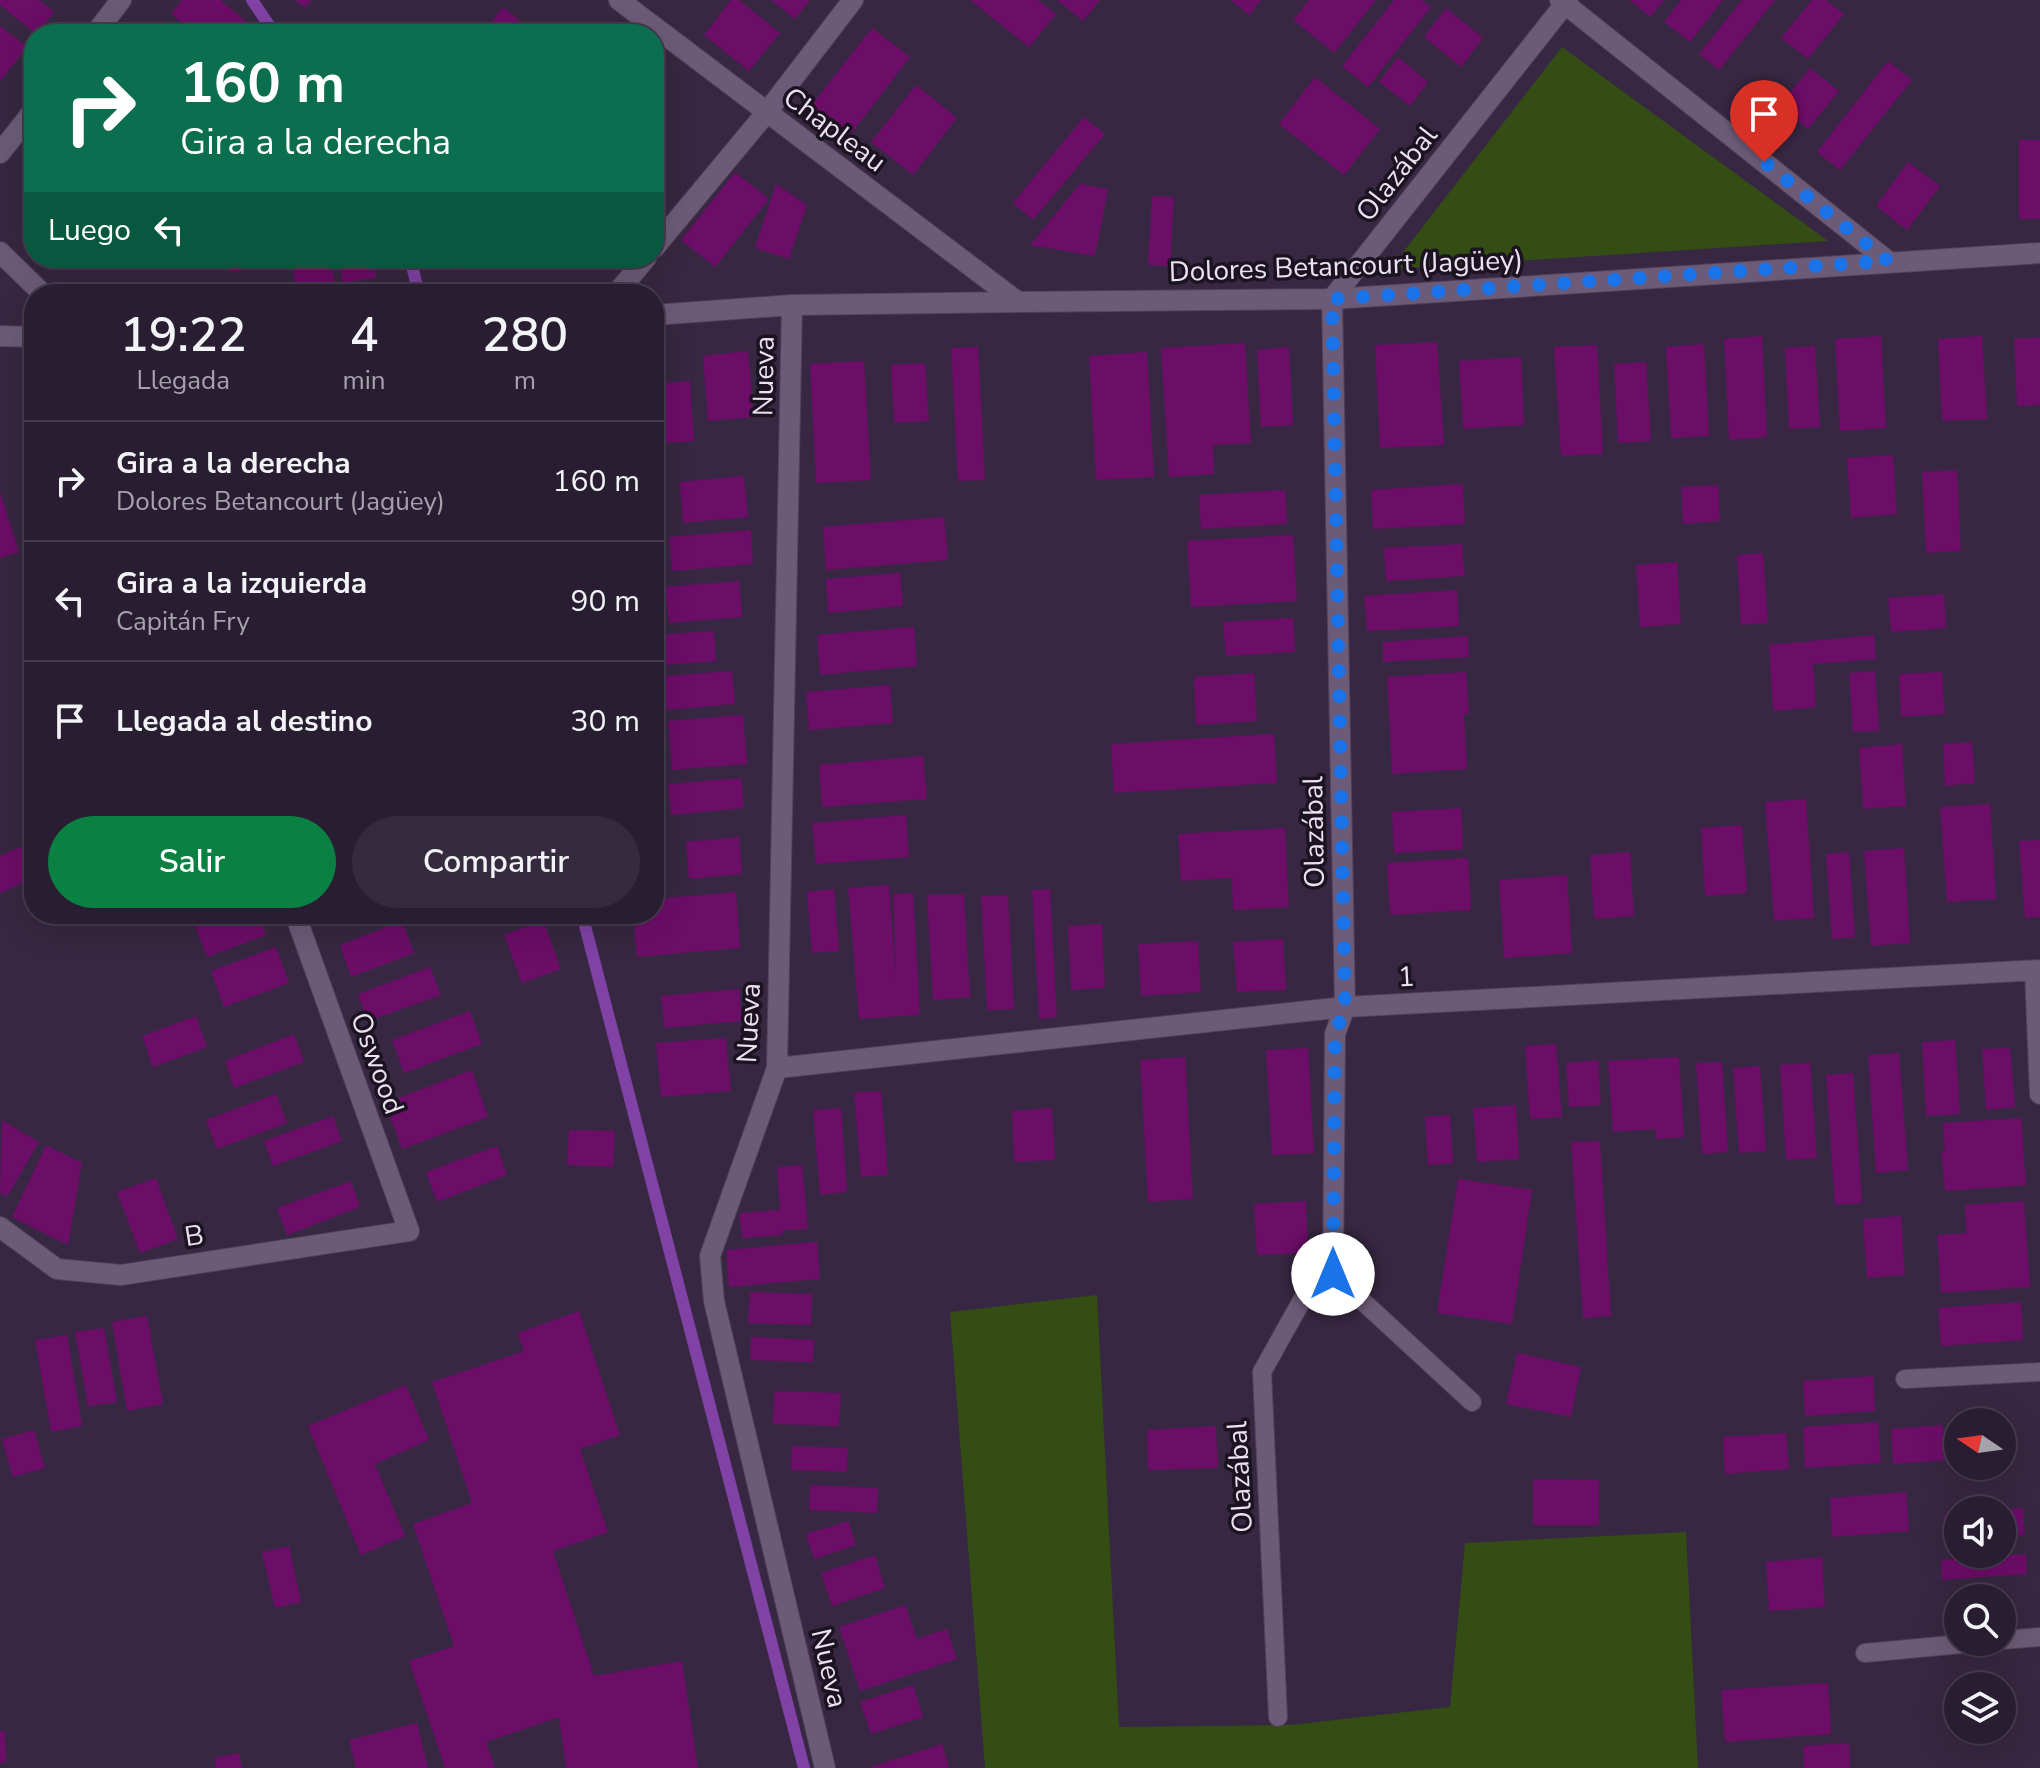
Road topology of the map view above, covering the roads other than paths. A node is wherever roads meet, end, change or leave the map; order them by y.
1 (121, 0) edge
2 (619, 0) edge
3 (853, 0) edge
4 (1565, 1) edge
5 (103, 24) edge
6 (651, 24) edge
7 (664, 34) edge
8 (767, 112) junction
9 (24, 123) edge
10 (0, 153) edge
11 (664, 236) edge
12 (0, 252) edge
13 (2040, 253) edge
14 (1888, 261) junction
15 (638, 268) edge
16 (33, 284) edge
17 (624, 284) edge
18 (1332, 299) junction
19 (1018, 302) junction
20 (792, 305) junction
21 (664, 314) edge
22 (0, 336) edge
23 (24, 337) edge
24 (299, 924) edge
25 (2038, 971) edge
26 (1345, 1007) junction
27 (777, 1068) junction
28 (2040, 1094) edge
29 (0, 1227) edge
30 (409, 1231) joint
31 (1333, 1274) junction
32 (2040, 1372) edge
33 (1905, 1379) dead end
34 (1472, 1402) dead end
35 (2040, 1637) edge
36 (2016, 1639) edge
37 (1944, 1646) edge
38 (1865, 1653) dead end
39 (1278, 1717) dead end
40 (825, 1768) edge

1 - 5 street
2 - 6 street, Chapleau
3 - 8 street
4 - 14 street
4 - 18 street, Olazábal
7 - 8 street, Chapleau
8 - 11 street
8 - 19 street, Chapleau
9 - 10 street
12 - 16 street
13 - 14 street, Dolores Betancourt (Jagüey)
14 - 18 street, Dolores Betancourt (Jagüey)
15 - 17 street
18 - 19 street, Dolores Betancourt (Jagüey)
18 - 26 street, Olazábal
19 - 20 street, Dolores Betancourt (Jagüey)
20 - 21 street, Dolores Betancourt (Jagüey)
20 - 27 street, Nueva
22 - 23 street
24 - 30 street, Oswood
25 - 26 street, 1
25 - 28 street
26 - 27 street, 1
26 - 31 street, Olazábal
27 - 40 street, Nueva
29 - 30 street, B
31 - 34 lane
31 - 39 lane, Olazábal
32 - 33 lane
35 - 36 lane
37 - 38 lane

